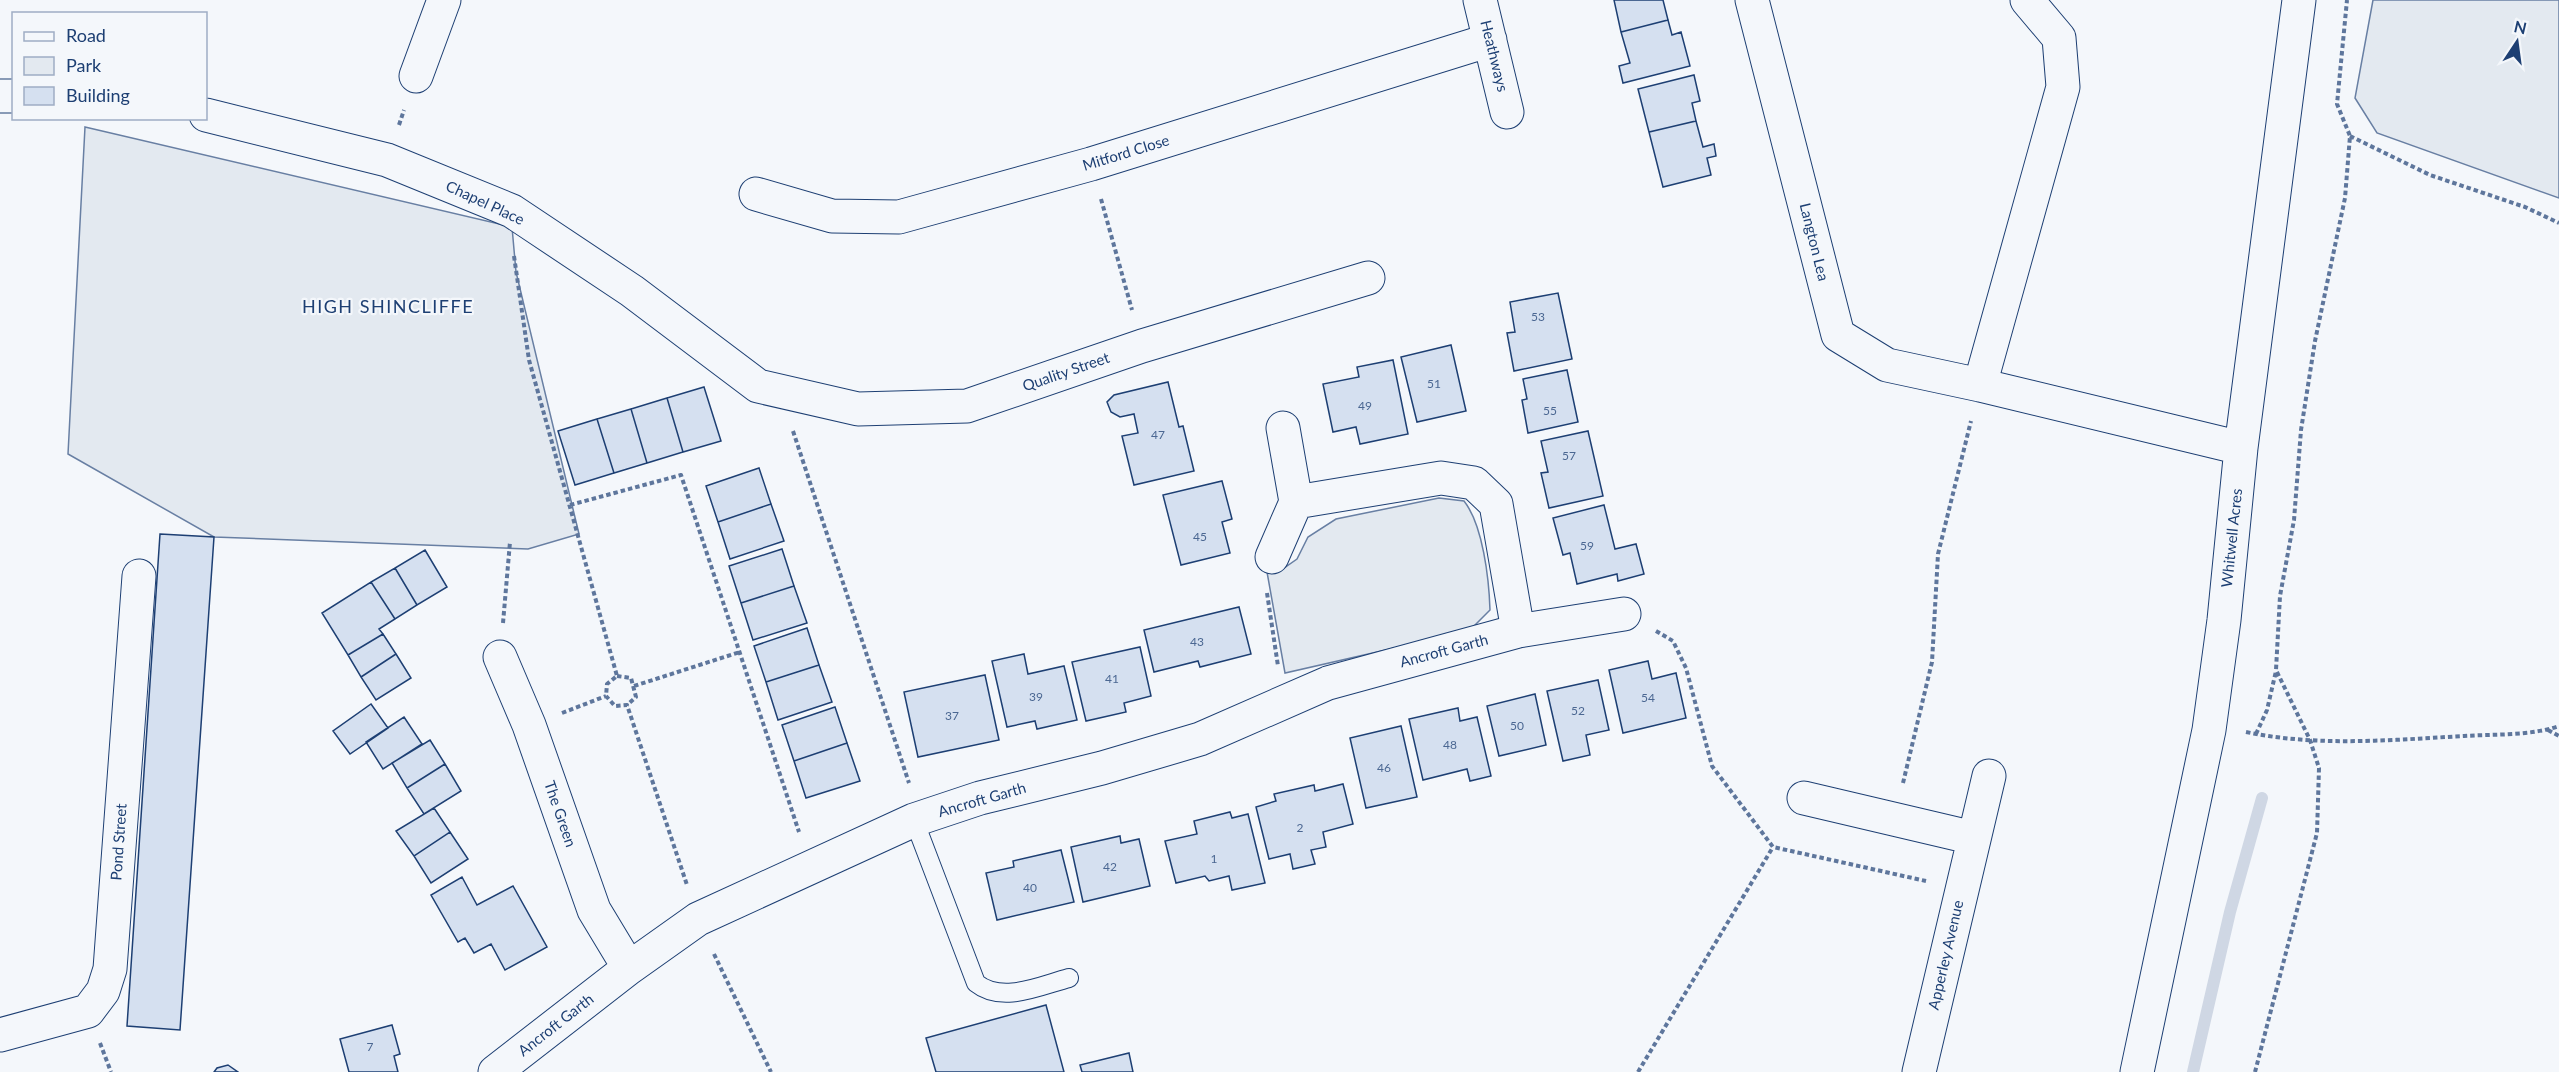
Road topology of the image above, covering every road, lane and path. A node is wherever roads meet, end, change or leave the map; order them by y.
1 (444, 0) edge
2 (1480, 0) edge
3 (1752, 0) edge
4 (2027, 0) edge
5 (2299, 0) edge
6 (2347, 0) edge
7 (1490, 40) junction
8 (416, 76) joint
9 (1507, 112) dead end
10 (207, 115) edge
11 (2350, 136) junction
12 (387, 160) junction
13 (1091, 164) junction
14 (756, 194) dead end
15 (512, 211) junction
16 (2559, 223) edge
17 (1368, 278) dead end
18 (1142, 346) junction
19 (1980, 385) junction
20 (769, 388) junction
21 (1283, 428) dead end
22 (2241, 448) junction
23 (1296, 502) junction
24 (570, 505) junction
25 (510, 542) dead end
26 (1272, 557) joint
27 (139, 576) dead end
28 (1624, 614) dead end
29 (1518, 631) junction
30 (740, 652) junction
31 (500, 657) joint
32 (2276, 670) junction
33 (617, 676) junction
34 (634, 686) junction
35 (606, 696) junction
36 (1283, 702) junction
37 (627, 705) junction
38 (529, 726) junction
39 (2559, 726) edge
40 (2209, 730) junction
41 (2548, 730) junction
42 (2256, 734) junction
43 (2559, 736) edge
44 (2310, 740) junction
45 (1989, 776) dead end
46 (1804, 798) dead end
47 (917, 819) junction
48 (1894, 820) junction
49 (1974, 838) junction
50 (1773, 847) dead end
51 (810, 868) junction
52 (698, 919) junction
53 (629, 968) junction
54 (1069, 978) dead end
55 (0, 1035) edge
56 (495, 1072) edge
57 (771, 1072) edge
58 (1638, 1072) edge
59 (1919, 1072) edge
60 (2137, 1072) edge
61 (2255, 1072) edge

1 - 8 street
2 - 7 street, Heathways
3 - 19 street, Langton Lea
4 - 19 street
5 - 22 street, Whitwell Acres
6 - 11 path
7 - 9 street, Heathways
7 - 13 street, Mitford Close
8 - 12 path
10 - 12 street, Chapel Place
11 - 16 path
11 - 32 path
12 - 15 street, Chapel Place
13 - 14 street, Mitford Close
13 - 18 path
15 - 20 street, Chapel Place
15 - 24 path
17 - 18 street, Quality Street
18 - 20 street, Quality Street
19 - 22 street, Langton Lea
19 - 48 path
20 - 47 path
21 - 23 street
22 - 40 street, Whitwell Acres
23 - 26 street
23 - 29 street
24 - 30 path
24 - 33 path
25 - 31 path
26 - 36 path
27 - 55 street, Pond Street
28 - 29 street, Ancroft Garth
29 - 36 street, Ancroft Garth
30 - 34 path
30 - 51 path
31 - 38 street, The Green
32 - 42 path
32 - 44 path
33 - 34 path
33 - 35 path
34 - 37 path
35 - 37 path
35 - 38 path
36 - 47 street, Ancroft Garth
37 - 52 path
38 - 53 street, The Green
39 - 41 path
40 - 42 path
40 - 60 street, Whitwell Acres
41 - 43 path
41 - 44 path
42 - 44 path
44 - 61 path
45 - 49 street, Apperley Avenue
46 - 48 street
47 - 51 street, Ancroft Garth
47 - 54 lane
48 - 49 street
49 - 59 street, Apperley Avenue
50 - 58 path
51 - 52 street, Ancroft Garth
52 - 53 street, Ancroft Garth
52 - 57 path
53 - 56 street, Ancroft Garth

